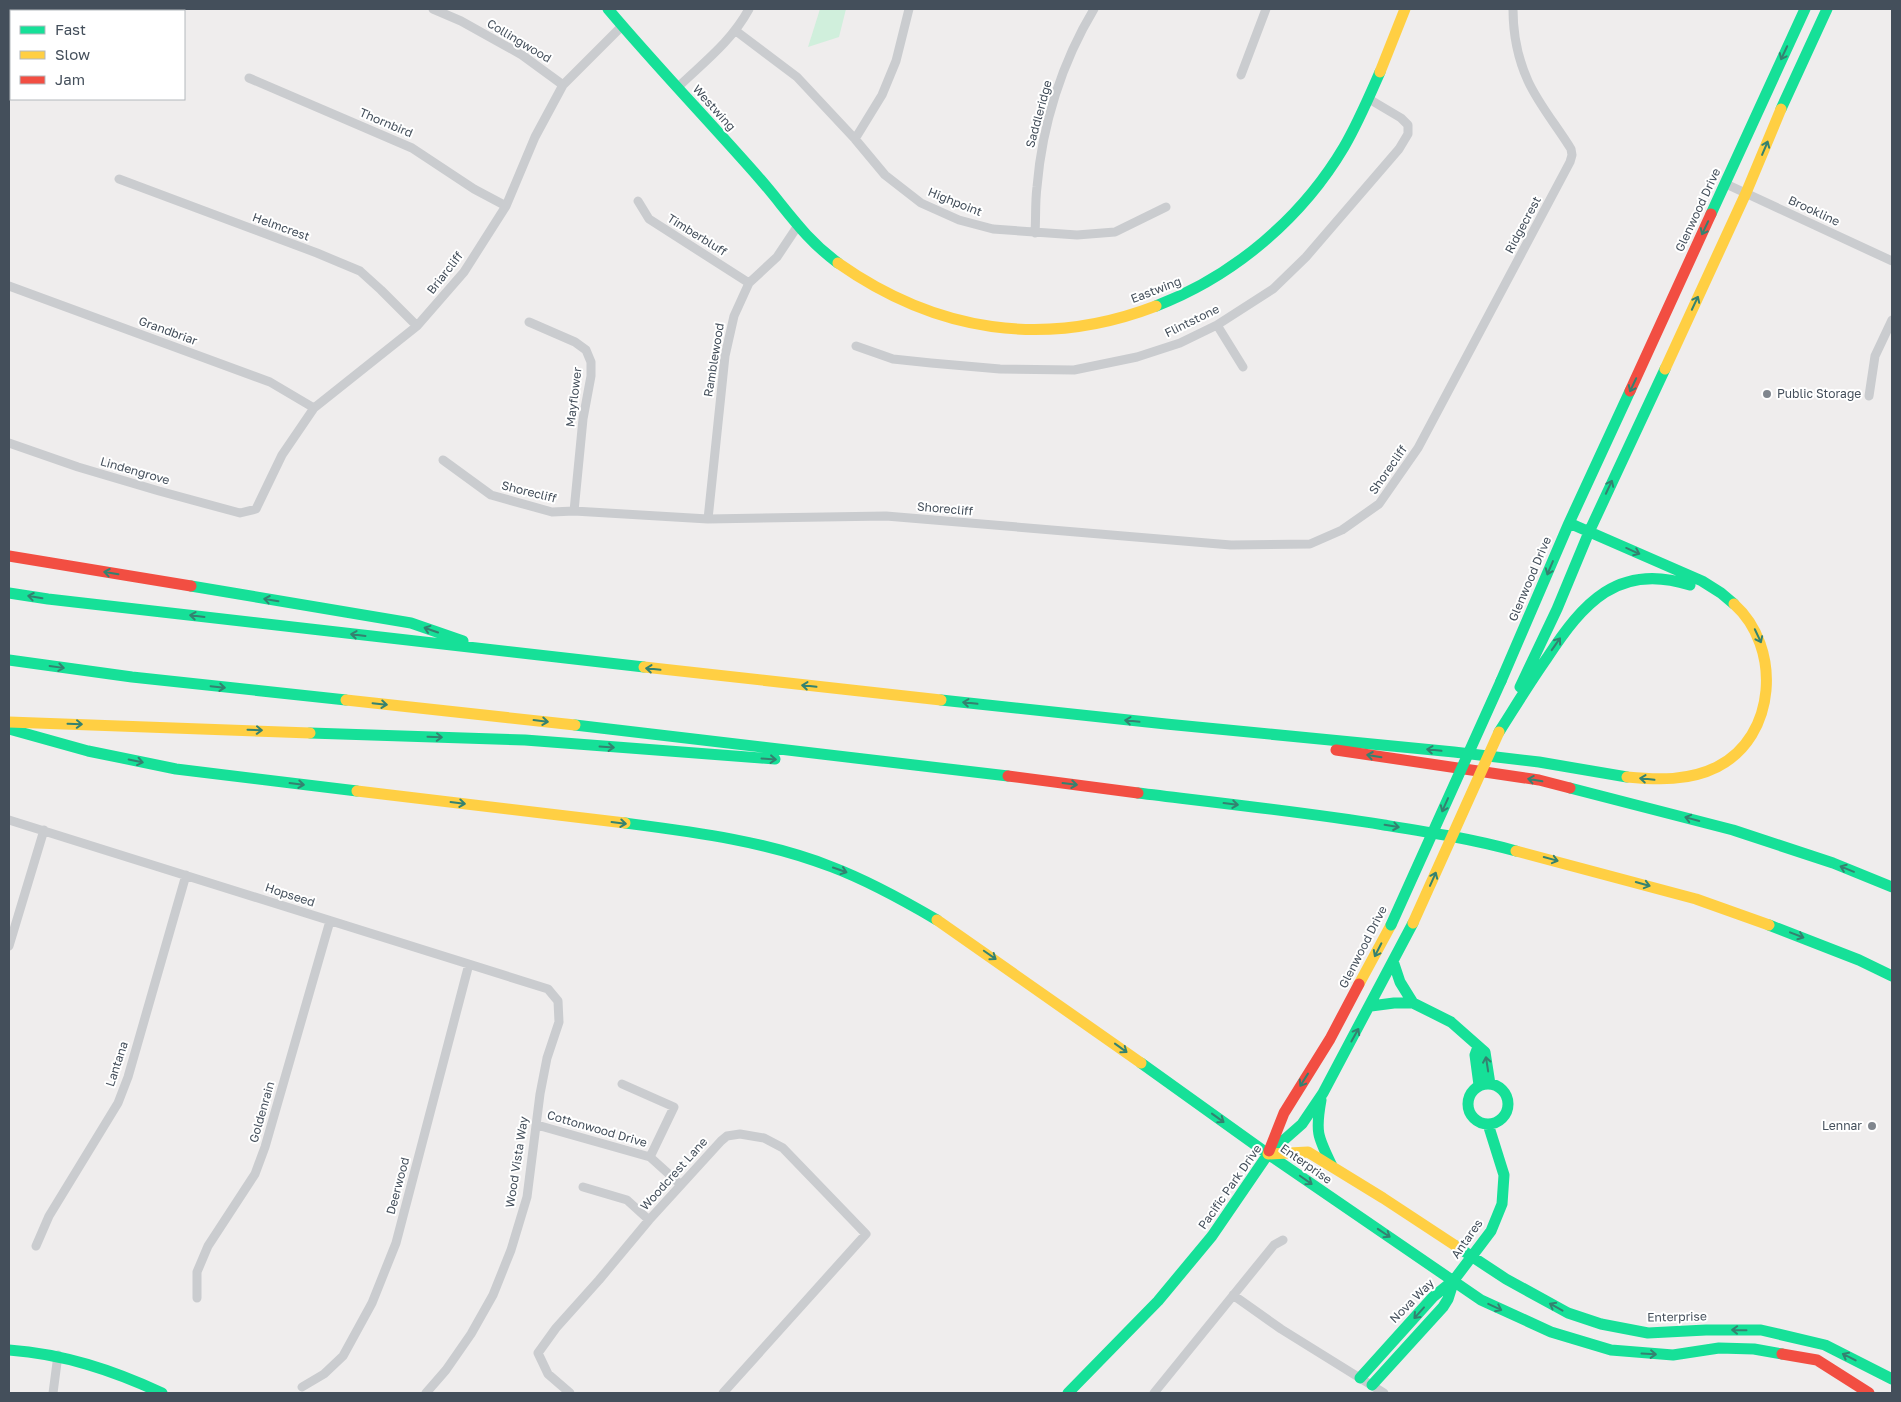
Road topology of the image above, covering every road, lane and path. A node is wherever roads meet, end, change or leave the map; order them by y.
1 (433, 9) edge
2 (608, 9) edge
3 (749, 9) edge
4 (909, 9) edge
5 (1094, 9) edge
6 (1266, 9) edge
7 (1405, 9) edge
8 (1513, 9) edge
9 (1805, 9) edge
10 (1827, 9) edge
11 (622, 26) junction
12 (736, 30) junction
13 (1241, 75) dead end
14 (249, 78) dead end
15 (563, 85) junction
16 (678, 88) junction
17 (1369, 99) junction
18 (855, 139) junction
19 (119, 179) dead end
20 (1726, 184) junction
21 (1746, 193) junction
22 (638, 201) dead end
23 (506, 206) junction
24 (1166, 207) dead end
25 (798, 227) junction
26 (1035, 233) junction
27 (1892, 260) edge
28 (749, 283) junction
29 (9, 286) edge
30 (1892, 320) edge
31 (529, 322) dead end
32 (1217, 325) junction
33 (417, 326) junction
34 (856, 346) dead end
35 (1243, 367) dead end
36 (1869, 396) dead end
37 (314, 408) junction
38 (9, 443) edge
39 (1418, 448) joint
40 (443, 460) dead end
41 (256, 509) joint
42 (574, 511) junction
43 (708, 519) junction
44 (1569, 523) junction
45 (1589, 532) junction
46 (9, 556) edge
47 (9, 593) edge
48 (1727, 599) junction
49 (493, 651) junction
50 (9, 660) edge
51 (1525, 684) junction
52 (9, 722) edge
53 (1180, 726) junction
54 (9, 729) edge
55 (1022, 778) junction
56 (9, 820) edge
57 (44, 830) junction
58 (186, 875) junction
59 (1892, 887) edge
60 (330, 921) junction
61 (9, 946) edge
62 (1394, 961) junction
63 (469, 964) junction
64 (1892, 976) edge
65 (558, 1001) joint
66 (1413, 1004) junction
67 (1371, 1006) junction
68 (622, 1084) dead end
69 (1485, 1084) junction
70 (1323, 1093) junction
71 (1488, 1124) junction
72 (537, 1125) junction
73 (1268, 1154) junction
74 (650, 1157) junction
75 (1332, 1166) junction
76 (681, 1185) junction
77 (583, 1187) dead end
78 (649, 1220) junction
79 (1282, 1240) dead end
80 (36, 1246) dead end
81 (1472, 1258) junction
82 (1454, 1280) junction
83 (1233, 1295) junction
84 (197, 1298) dead end
85 (9, 1350) edge
86 (58, 1355) junction
87 (1360, 1378) junction
88 (1892, 1379) edge
89 (1372, 1385) junction
90 (302, 1387) dead end
91 (53, 1393) edge
92 (162, 1393) edge
93 (426, 1393) edge
94 (570, 1393) edge
95 (723, 1393) edge
96 (1068, 1393) edge
97 (1154, 1393) edge
98 (1384, 1393) edge
99 (1868, 1393) edge

1 - 15 street, Collingwood
2 - 11 main road, Westwing
3 - 12 street
4 - 18 street
5 - 26 street, Saddleridge
6 - 13 street
7 - 17 main road, Eastwing
8 - 39 street, Ridgecrest
9 -> 20 main road, Glenwood Drive
21 -> 10 main road
11 - 15 street, Briarcliff
11 - 16 main road, Westwing
12 - 16 street
12 - 18 street, Highpoint
14 - 23 street, Thornbird
15 - 23 street, Briarcliff
16 - 25 main road, Westwing
17 - 25 main road, Eastwing
17 - 32 street, Flintstone
18 - 26 street, Highpoint
19 - 33 street, Helmcrest
20 - 21 street, Brookline
20 -> 44 main road, Glenwood Drive
21 - 27 street, Brookline
45 -> 21 main road
22 - 28 street, Timberbluff
23 - 33 street, Briarcliff
24 - 26 street, Highpoint
25 - 28 street, Ramblewood
28 - 43 street, Ramblewood
29 - 37 street, Grandbriar
30 - 36 street
31 - 42 street, Mayflower
32 - 34 street, Flintstone
32 - 35 street
33 - 37 street, Briarcliff
37 - 41 street, Briarcliff
38 - 41 street, Lindengrove
39 - 43 street, Shorecliff
40 - 42 street, Shorecliff
42 - 43 street, Shorecliff
44 - 45 main road
44 -> 73 main road, Glenwood Drive, bridge
45 -> 48 main road
45 - 51 main road
49 -> 46 main road
49 -> 47 main road
51 -> 48 main road
48 -> 53 main road
53 -> 49 main road
50 -> 55 main road
62 -> 51 main road, Pacific Park Drive, bridge
52 -> 55 main road
59 -> 53 main road
54 -> 73 main road
55 -> 64 main road
56 - 57 street, Hopseed
57 - 58 street, Hopseed
57 - 61 street
58 - 60 street, Hopseed
58 - 80 street, Lantana
60 - 63 street, Hopseed
60 - 84 street, Goldenrain
62 - 66 main road
62 - 67 main road, Pacific Park Drive
63 - 65 street, Hopseed
63 - 90 street, Deerwood
65 - 72 street, Wood Vista Way
66 - 67 main road
66 - 69 main road
70 -> 67 main road, Pacific Park Drive
68 - 74 street, Cottonwood Drive
69 - 71 main road
69 - 71 main road
70 - 73 main road, Pacific Park Drive
70 - 75 main road
71 - 81 main road, Antares
72 - 74 street, Cottonwood Drive
72 - 93 street, Wood Vista Way
73 - 75 main road, Enterprise
73 -> 82 main road, Enterprise
73 - 96 main road, Pacific Park Drive
74 - 76 street, Cottonwood Drive
75 - 81 main road, Enterprise
76 - 78 street, Woodcrest Lane
76 - 95 street, Woodcrest Lane
77 - 78 street
78 - 94 street, Woodcrest Lane
79 - 83 street
81 - 82 main road, Antares
88 -> 81 main road, Enterprise
82 -> 87 main road, Nova Way
82 - 89 main road, Nova Way
82 -> 99 main road, Enterprise
83 - 87 street
83 - 97 street
85 - 86 main road
86 - 91 street
86 - 92 main road
87 - 89 street
89 - 98 street

